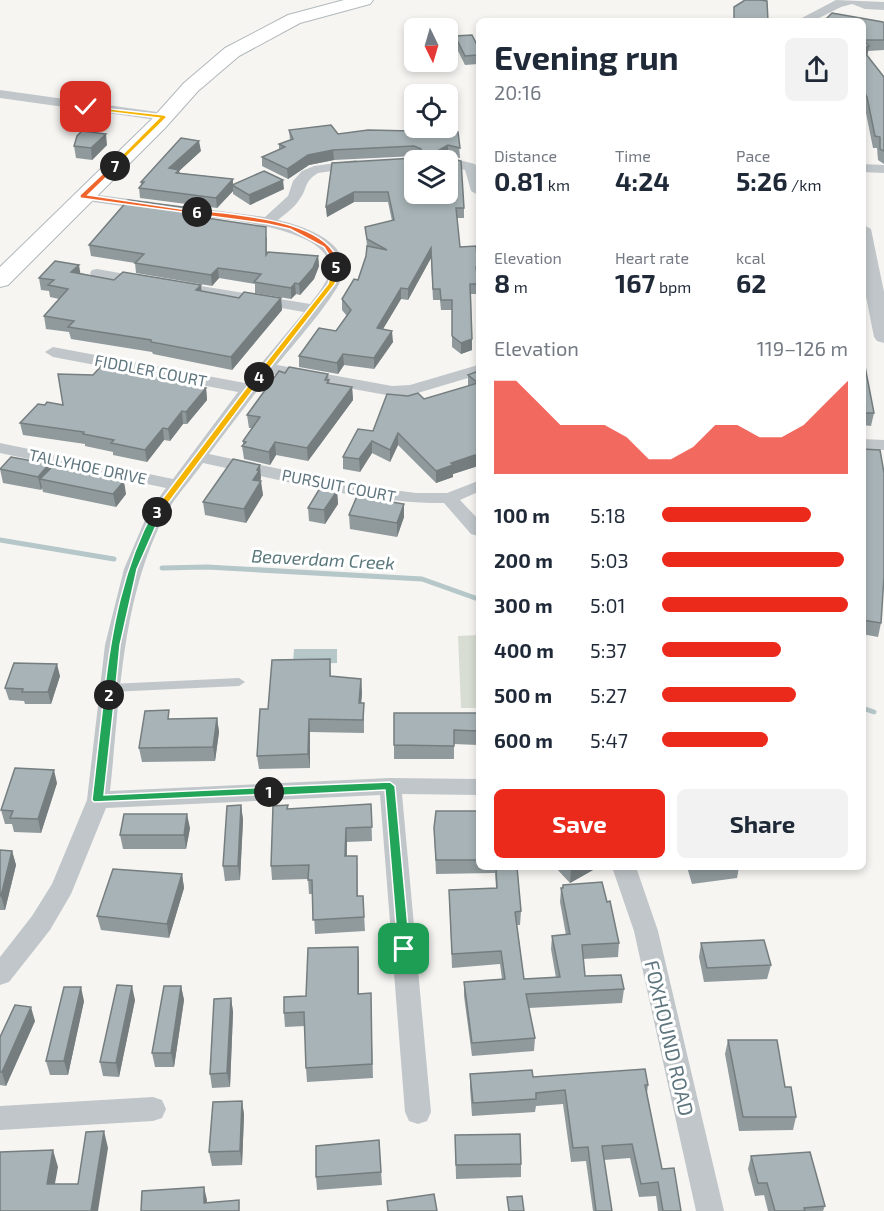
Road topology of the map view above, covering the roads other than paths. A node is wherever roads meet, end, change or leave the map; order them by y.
1 (364, 0) edge
2 (857, 2) edge
3 (884, 6) edge
4 (809, 18) edge
5 (6, 95) edge
6 (0, 106) edge
7 (164, 117) junction
8 (370, 163) edge
9 (458, 164) edge
10 (866, 168) edge
11 (884, 169) edge
12 (476, 185) edge
13 (83, 197) junction
14 (268, 222) junction
15 (866, 249) edge
16 (97, 273) dead end
17 (0, 280) edge
18 (314, 309) junction
19 (884, 337) edge
20 (53, 352) dead end
21 (266, 368) junction
22 (476, 371) edge
23 (249, 389) junction
24 (866, 444) edge
25 (884, 445) edge
26 (0, 448) edge
27 (198, 458) junction
28 (176, 485) junction
29 (476, 487) edge
30 (449, 498) junction
31 (476, 528) edge
32 (239, 681) dead end
33 (110, 688) junction
34 (390, 786) junction
35 (476, 787) edge
36 (98, 800) junction
37 (625, 870) edge
38 (0, 975) edge
39 (153, 1109) dead end
40 (418, 1112) dead end
41 (0, 1118) edge
42 (710, 1211) edge

1 - 7 main road
2 - 3 street
2 - 4 street
5 - 6 street
5 - 7 street
7 - 13 main road
8 - 14 street
9 - 12 street
10 - 11 street
13 - 14 street
13 - 17 main road
14 - 18 street
15 - 19 street
16 - 18 street
18 - 21 street
20 - 23 street, FIDDLER COURT
21 - 22 street
21 - 23 street
23 - 27 street
24 - 25 street
26 - 28 street, TALLYHOE DRIVE
27 - 28 street
27 - 30 street, PURSUIT COURT
28 - 33 street
29 - 30 street, PURSUIT COURT
30 - 31 street
32 - 33 lane
33 - 36 street
34 - 35 street
34 - 36 street
34 - 40 street
36 - 38 street
37 - 42 street, FOXHOUND ROAD
39 - 41 street

